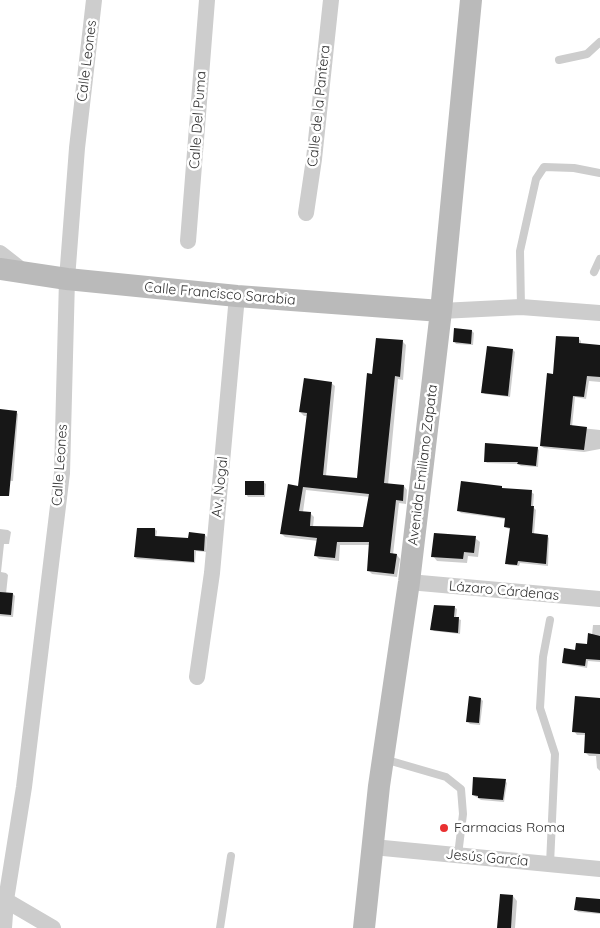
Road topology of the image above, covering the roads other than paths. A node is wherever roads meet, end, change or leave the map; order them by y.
1 (94, 0) edge
2 (207, 0) edge
3 (331, 0) edge
4 (471, 0) edge
5 (600, 42) edge
6 (559, 60) dead end
7 (600, 173) edge
8 (306, 212) dead end
9 (188, 241) dead end
10 (0, 253) edge
11 (600, 259) edge
12 (0, 269) edge
13 (23, 271) junction
14 (594, 272) dead end
15 (67, 279) junction
16 (237, 296) junction
17 (521, 307) junction
18 (441, 311) junction
19 (600, 313) edge
20 (408, 582) junction
21 (600, 599) edge
22 (550, 620) dead end
23 (197, 677) dead end
24 (383, 759) junction
25 (373, 847) junction
26 (458, 855) junction
27 (231, 856) dead end
28 (550, 864) junction
29 (600, 869) edge
30 (3, 899) edge
31 (4, 928) edge
32 (53, 928) edge
33 (220, 928) edge
34 (364, 928) edge

1 - 15 street, Calle Leones
2 - 9 street, Calle Del Puma
3 - 8 street, Calle de la Pantera
4 - 18 main road, Avenida Emiliano Zapata
5 - 6 lane
7 - 17 lane
10 - 13 street
11 - 14 lane
12 - 13 main road, Calle Francisco Sarabia
13 - 15 main road, Calle Francisco Sarabia
15 - 16 main road, Calle Francisco Sarabia
15 - 30 street, Calle Leones
16 - 18 main road, Calle Francisco Sarabia
16 - 23 street, Av. Nogal
17 - 18 street
17 - 19 street
18 - 20 main road, Avenida Emiliano Zapata
20 - 21 street, Lázaro Cárdenas
20 - 24 main road, Avenida Emiliano Zapata
22 - 28 lane
24 - 25 main road, Avenida Emiliano Zapata
24 - 26 lane
25 - 26 street, Jesús García
25 - 34 main road, Avenida Emiliano Zapata
26 - 28 street, Jesús García
27 - 33 lane
28 - 29 street, Jesús García
30 - 31 street, Calle Leones
30 - 32 street

